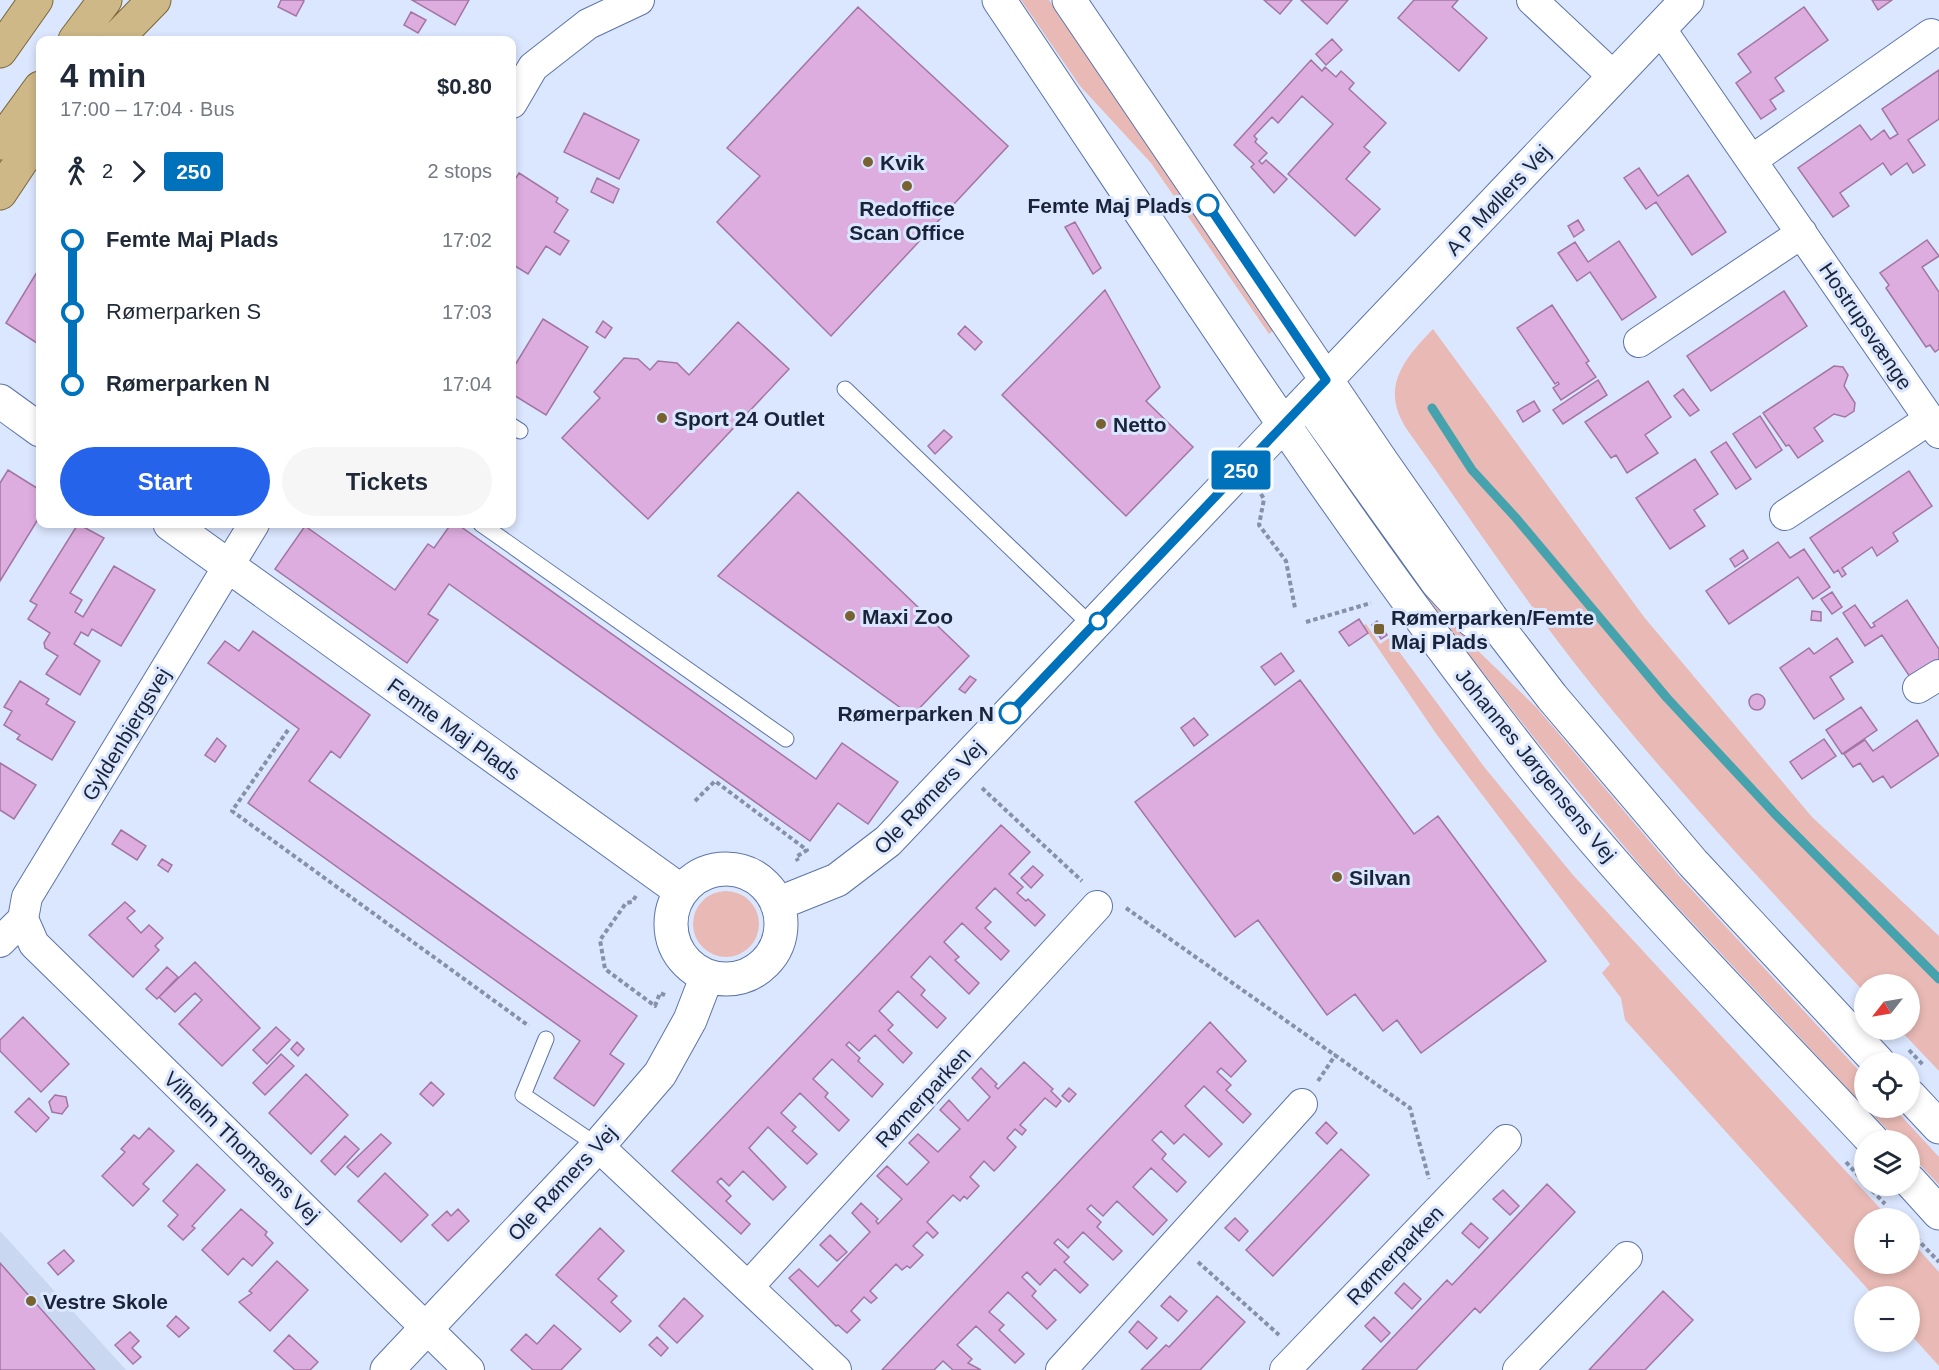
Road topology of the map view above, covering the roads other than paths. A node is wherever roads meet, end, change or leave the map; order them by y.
1 (36, 0) edge
2 (105, 0) edge
3 (154, 0) edge
4 (999, 0) edge
5 (1069, 0) edge
6 (1532, 0) edge
7 (1687, 0) edge
8 (624, 2) edge
9 (1660, 28) junction
10 (1931, 34) dead end
11 (78, 36) edge
12 (119, 36) edge
13 (0, 51) edge
14 (1614, 77) junction
15 (36, 94) edge
16 (516, 95) edge
17 (36, 139) edge
18 (0, 143) edge
19 (1752, 160) junction
20 (0, 193) edge
21 (1802, 233) junction
22 (1640, 342) dead end
23 (845, 389) dead end
24 (1317, 390) junction
25 (0, 401) edge
26 (1285, 424) junction
27 (1934, 426) edge
28 (36, 427) edge
29 (1785, 515) dead end
30 (176, 528) edge
31 (252, 528) edge
32 (487, 528) edge
33 (229, 566) junction
34 (1093, 627) junction
35 (786, 739) dead end
36 (681, 891) junction
37 (777, 904) junction
38 (1097, 906) road end
39 (22, 919) junction
40 (0, 942) edge
41 (707, 976) junction
42 (546, 1039) road end
43 (1890, 1052) edge
44 (1921, 1085) edge
45 (1302, 1104) dead end
46 (1939, 1127) edge
47 (1863, 1130) edge
48 (1506, 1140) dead end
49 (598, 1146) junction
50 (1920, 1192) edge
51 (1939, 1213) edge
52 (1627, 1257) dead end
53 (748, 1287) junction
54 (426, 1328) junction
55 (1292, 1362) edge
56 (387, 1370) edge
57 (469, 1370) edge
58 (836, 1370) edge
59 (1061, 1370) edge
60 (1518, 1370) edge

1 - 13 main road
2 - 11 main road
3 - 12 main road
4 - 26 street, Johannes Jørgensens Vej
5 - 24 street
6 - 14 street
7 - 9 street, A P Møllers Vej
8 - 16 street
9 - 14 street, A P Møllers Vej
9 - 19 street, Hostrupsvænge
10 - 19 street
14 - 24 street, A P Møllers Vej
15 - 18 main road
17 - 20 main road
19 - 21 street, Hostrupsvænge
21 - 22 street
21 - 27 street, Hostrupsvænge
23 - 34 lane
24 - 26 street, Ole Rømers Vej
24 - 43 street
25 - 28 street
26 - 34 street, Ole Rømers Vej
26 - 47 street, Johannes Jørgensens Vej
27 - 29 street, Hostrupsvænge
30 - 33 street, Femte Maj Plads
31 - 33 street, Gyldenbjergsvej
32 - 35 lane
33 - 36 street, Femte Maj Plads
33 - 39 street, Gyldenbjergsvej
34 - 37 street, Ole Rømers Vej
36 - 37 street
36 - 41 street
37 - 41 street
38 - 53 street, Rømerparken
39 - 40 street, Gyldenbjergsvej
39 - 54 street, Vilhelm Thomsens Vej
41 - 49 street, Ole Rømers Vej
42 - 49 lane
44 - 46 street
45 - 59 street
48 - 55 street, Rømerparken
49 - 53 street
49 - 54 street, Ole Rømers Vej
50 - 51 street
52 - 60 street
53 - 58 street
54 - 56 street, Ole Rømers Vej
54 - 57 street, Vilhelm Thomsens Vej

